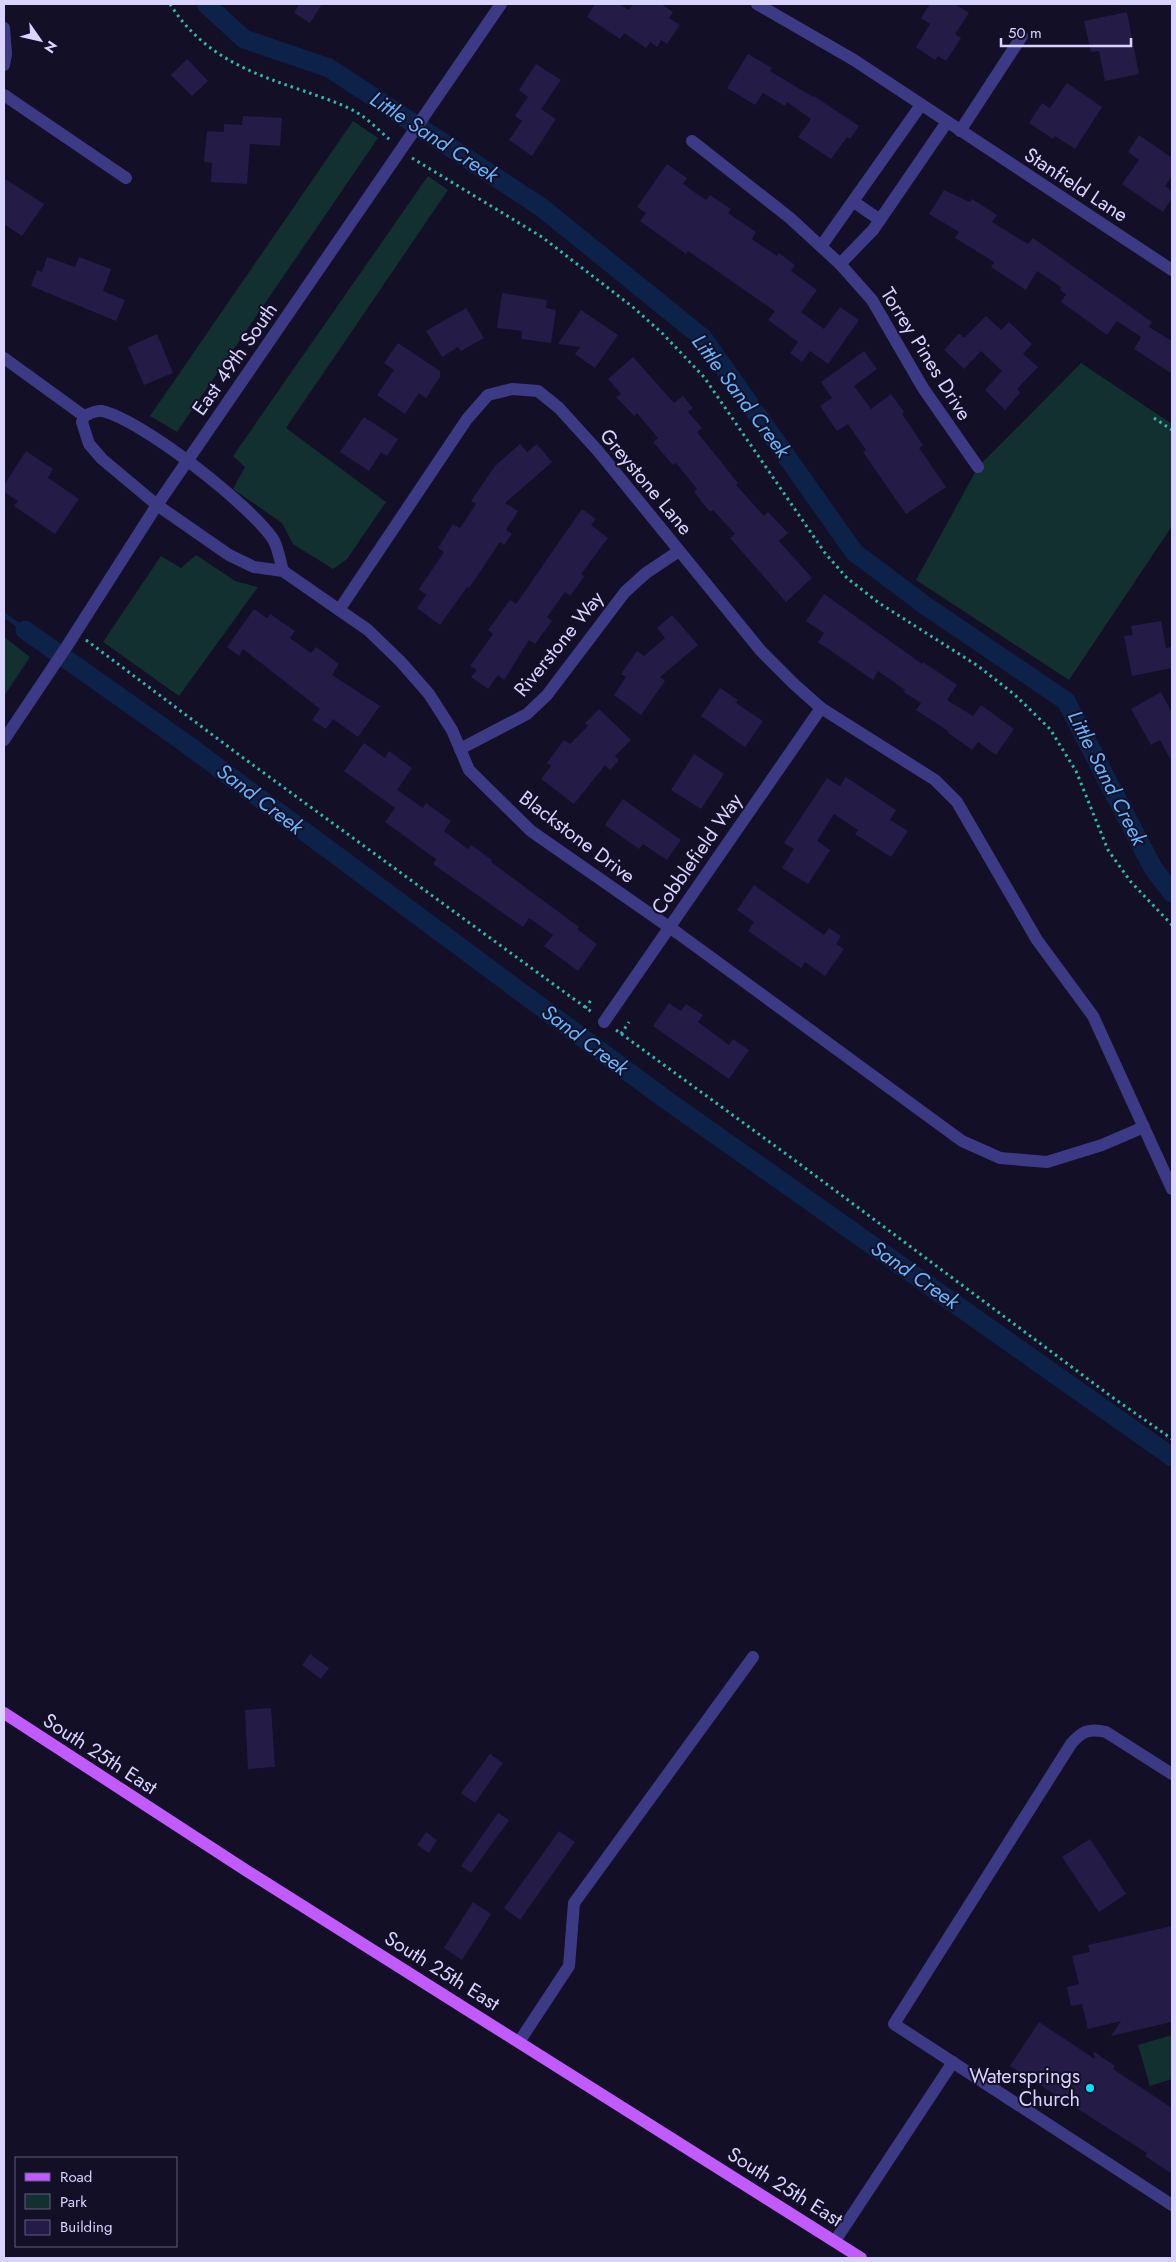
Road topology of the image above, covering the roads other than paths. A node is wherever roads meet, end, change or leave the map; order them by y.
1 (502, 4) edge
2 (757, 4) edge
3 (4, 28) edge
4 (1022, 36) dead end
5 (4, 65) edge
6 (4, 95) edge
7 (921, 105) junction
8 (947, 122) junction
9 (960, 131) junction
10 (692, 141) dead end
11 (126, 178) dead end
12 (854, 202) junction
13 (880, 220) junction
14 (822, 245) junction
15 (840, 264) junction
16 (1172, 270) edge
17 (4, 358) edge
18 (84, 416) junction
19 (188, 460) junction
20 (978, 467) dead end
21 (157, 505) junction
22 (679, 551) junction
23 (283, 571) junction
24 (338, 610) junction
25 (821, 708) junction
26 (4, 740) edge
27 (460, 749) junction
28 (670, 927) junction
29 (604, 1022) road end
30 (1144, 1127) junction
31 (1172, 1189) edge
32 (752, 1657) dead end
33 (4, 1713) edge
34 (1172, 1774) edge
35 (519, 2042) junction
36 (952, 2062) junction
37 (1172, 2205) edge
38 (835, 2241) junction
39 (861, 2258) edge

1 - 19 street, East 49th South
2 - 7 street, Stanfield Lane
3 - 5 street
4 - 9 street
6 - 11 street
7 - 8 street, Stanfield Lane
7 - 12 street
8 - 9 street, Stanfield Lane
8 - 13 street
9 - 16 street, Stanfield Lane
10 - 14 street, Torrey Pines Drive
12 - 13 street
12 - 14 street
13 - 15 street
14 - 15 street, Torrey Pines Drive
15 - 20 street, Torrey Pines Drive
17 - 18 street
18 - 19 street
18 - 21 street, Blackstone Drive
19 - 21 street, East 49th South
19 - 23 street
21 - 23 street, Blackstone Drive
21 - 26 street, East 49th South
22 - 24 street, Greystone Lane
22 - 25 street, Greystone Lane
22 - 27 street, Riverstone Way
23 - 24 street, Blackstone Drive
24 - 27 street, Blackstone Drive
25 - 28 street, Cobblefield Way
25 - 30 street, Greystone Lane
27 - 28 street, Blackstone Drive
28 - 29 street, Cobblefield Way
28 - 30 street, Blackstone Drive
30 - 31 street, Greystone Lane
32 - 35 street
33 - 35 main road, South 25th East
34 - 36 street
35 - 38 main road, South 25th East
36 - 37 street
36 - 38 street
38 - 39 main road, South 25th East

